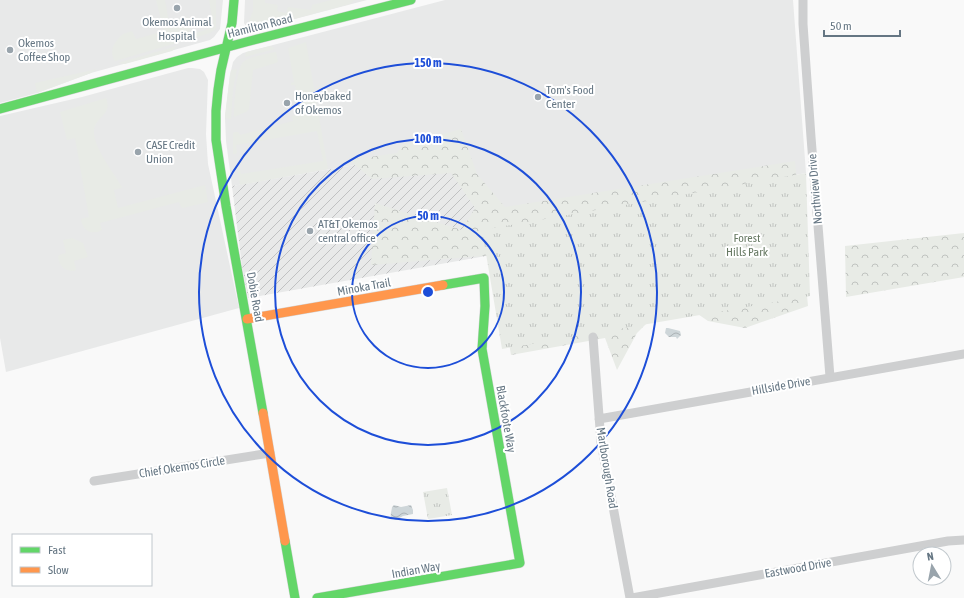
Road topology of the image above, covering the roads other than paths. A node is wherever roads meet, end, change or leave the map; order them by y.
1 (234, 0) edge
2 (411, 0) edge
3 (803, 0) edge
4 (226, 47) junction
5 (0, 109) edge
6 (484, 278) joint
7 (247, 319) junction
8 (593, 337) dead end
9 (964, 354) edge
10 (830, 377) junction
11 (599, 419) junction
12 (270, 453) junction
13 (94, 481) dead end
14 (964, 540) edge
15 (520, 563) joint
16 (295, 598) edge
17 (317, 598) edge
18 (631, 598) edge

1 - 4 street, Dobie Road
2 - 4 street, Hamilton Road
3 - 10 street, Northview Drive
4 - 5 street, Hamilton Road
4 - 7 street, Dobie Road
6 - 7 street, Minoka Trail
6 - 15 street, Blackfoote Way
7 - 12 street, Dobie Road
8 - 11 street, Marlborough Road
9 - 10 street, Hillside Drive
10 - 11 street, Hillside Drive
11 - 18 street, Marlborough Road
12 - 13 street, Chief Okemos Circle
12 - 16 street, Dobie Road
14 - 18 street, Eastwood Drive
15 - 17 street, Indian Way

